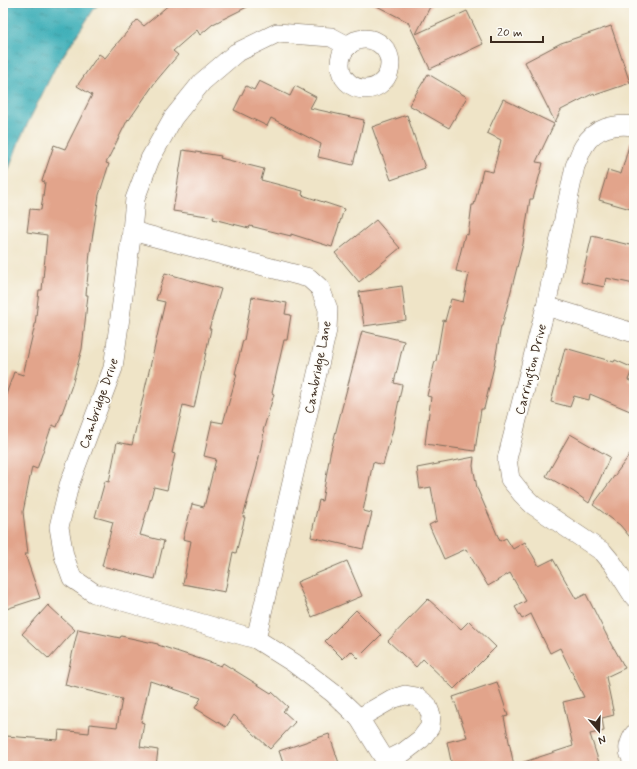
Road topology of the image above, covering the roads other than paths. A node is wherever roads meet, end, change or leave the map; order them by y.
1 (348, 46) dead end
2 (634, 126) edge
3 (132, 231) junction
4 (546, 306) junction
5 (634, 333) edge
6 (634, 597) edge
7 (256, 639) junction
8 (359, 718) junction
9 (634, 734) edge
10 (634, 762) edge
11 (388, 764) edge

1 - 3 street, Cambridge Drive
2 - 4 street, Carrington Drive
3 - 7 street, Cambridge Drive
3 - 7 street, Cambridge Lane
4 - 5 street
4 - 6 street, Carrington Drive
7 - 8 street, Cambridge Drive
8 - 11 street, Cambridge Drive
8 - 11 street, Cambridge Drive
9 - 10 street

